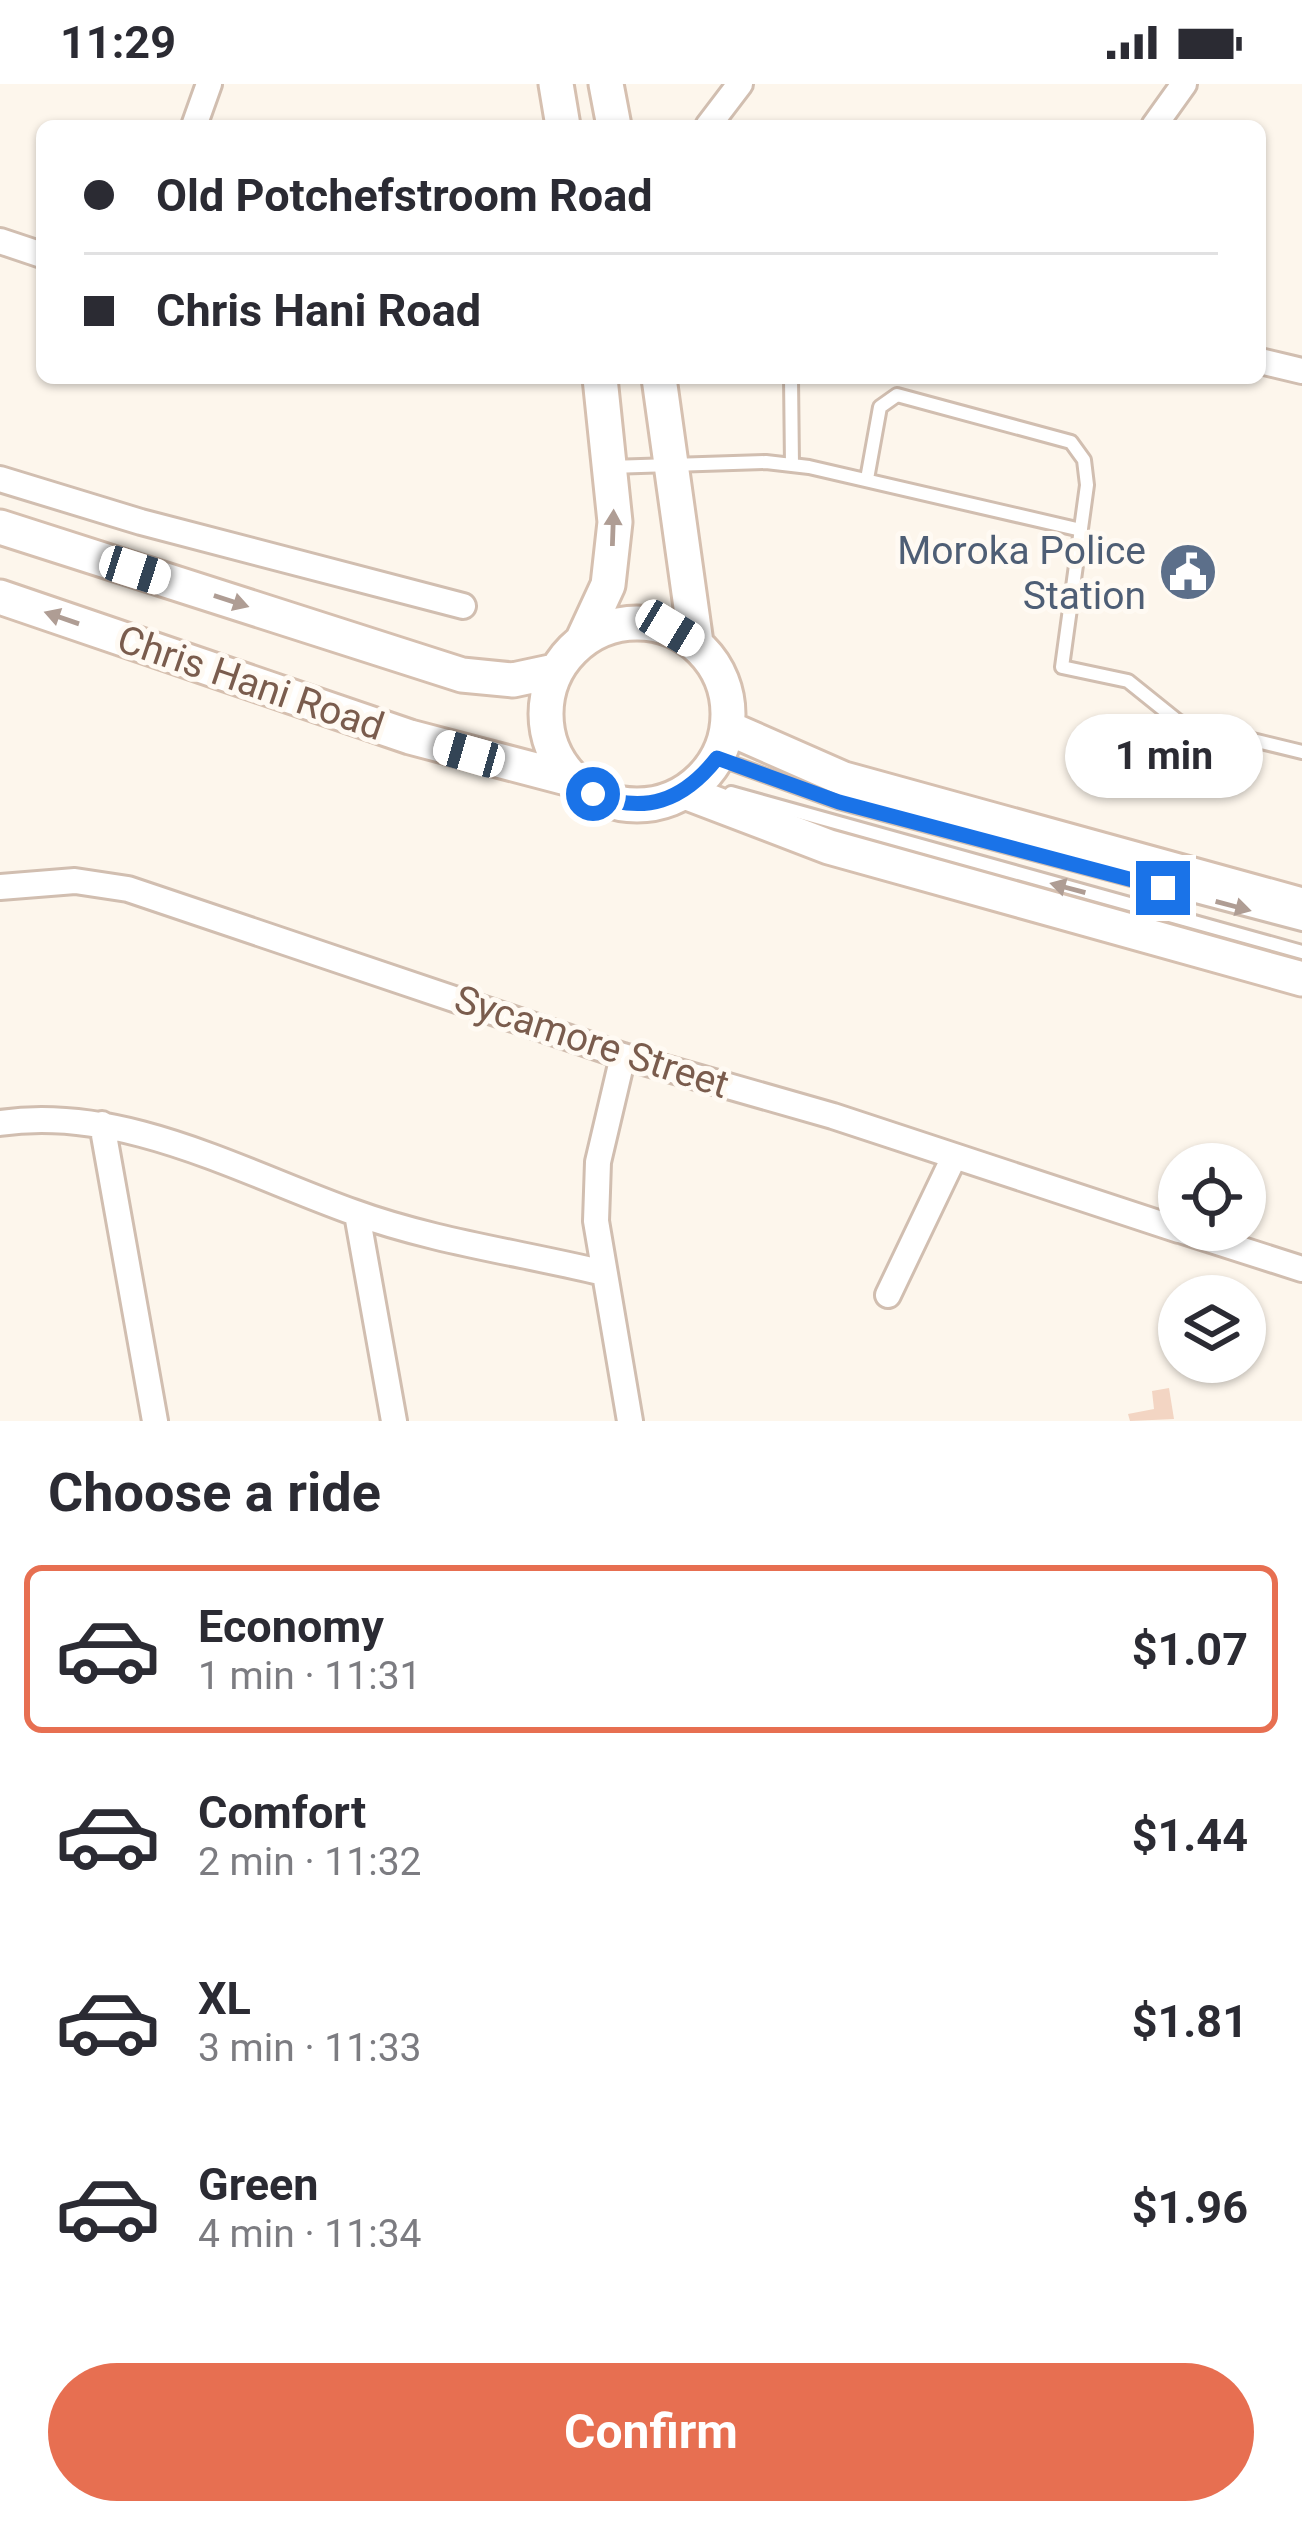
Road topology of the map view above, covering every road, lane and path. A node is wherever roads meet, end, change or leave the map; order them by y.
1 (209, 84) edge
2 (556, 84) edge
3 (606, 84) edge
4 (740, 84) edge
5 (1184, 84) edge
6 (196, 120) edge
7 (562, 120) edge
8 (613, 120) edge
9 (713, 120) edge
10 (1158, 120) edge
11 (0, 242) edge
12 (36, 253) edge
13 (1266, 362) edge
14 (1302, 371) edge
15 (601, 384) edge
16 (659, 384) edge
17 (790, 384) edge
18 (673, 464) junction
19 (792, 465) junction
20 (609, 467) junction
21 (0, 479) edge
22 (867, 479) junction
23 (0, 527) edge
24 (1081, 530) junction
25 (0, 597) edge
26 (463, 606) dead end
27 (583, 639) junction
28 (696, 643) junction
29 (556, 671) junction
30 (1302, 752) edge
31 (707, 766) junction
32 (574, 780) junction
33 (640, 806) junction
34 (813, 841) junction
35 (0, 887) edge
36 (1302, 905) edge
37 (1302, 924) edge
38 (1302, 952) edge
39 (1302, 979) edge
40 (623, 1055) junction
41 (0, 1123) edge
42 (102, 1124) junction
43 (954, 1157) junction
44 (357, 1214) junction
45 (1158, 1223) edge
46 (1246, 1251) edge
47 (1302, 1269) edge
48 (604, 1273) junction
49 (888, 1295) dead end
50 (155, 1421) edge
51 (394, 1421) edge
52 (630, 1421) edge

1 - 6 street
2 - 7 main road
3 - 8 main road
4 - 9 street
5 - 10 street
11 - 12 street
13 - 14 street
15 - 20 main road
16 - 18 main road
17 - 19 lane
18 - 19 lane
18 - 20 lane
18 - 28 main road
19 - 22 lane
27 -> 20 main road
21 - 26 street
22 - 24 lane
22 - 24 lane
23 -> 29 main road, Chris Hani Road
24 - 30 lane
32 -> 25 main road, Chris Hani Road
27 - 28 main road
27 - 29 main road
28 - 31 main road
29 - 32 main road
31 - 33 main road
31 - 34 main road
31 - 36 main road
31 -> 37 lane
38 -> 31 lane
32 - 33 main road
33 - 34 main road
34 - 39 main road
35 - 40 street, Sycamore Street
40 - 43 street, Sycamore Street
40 - 48 street
41 - 42 street
42 - 44 street
42 - 50 street
43 - 45 street, Sycamore Street
43 - 49 street
44 - 48 street
44 - 51 street
46 - 47 street, Sycamore Street
48 - 52 street

